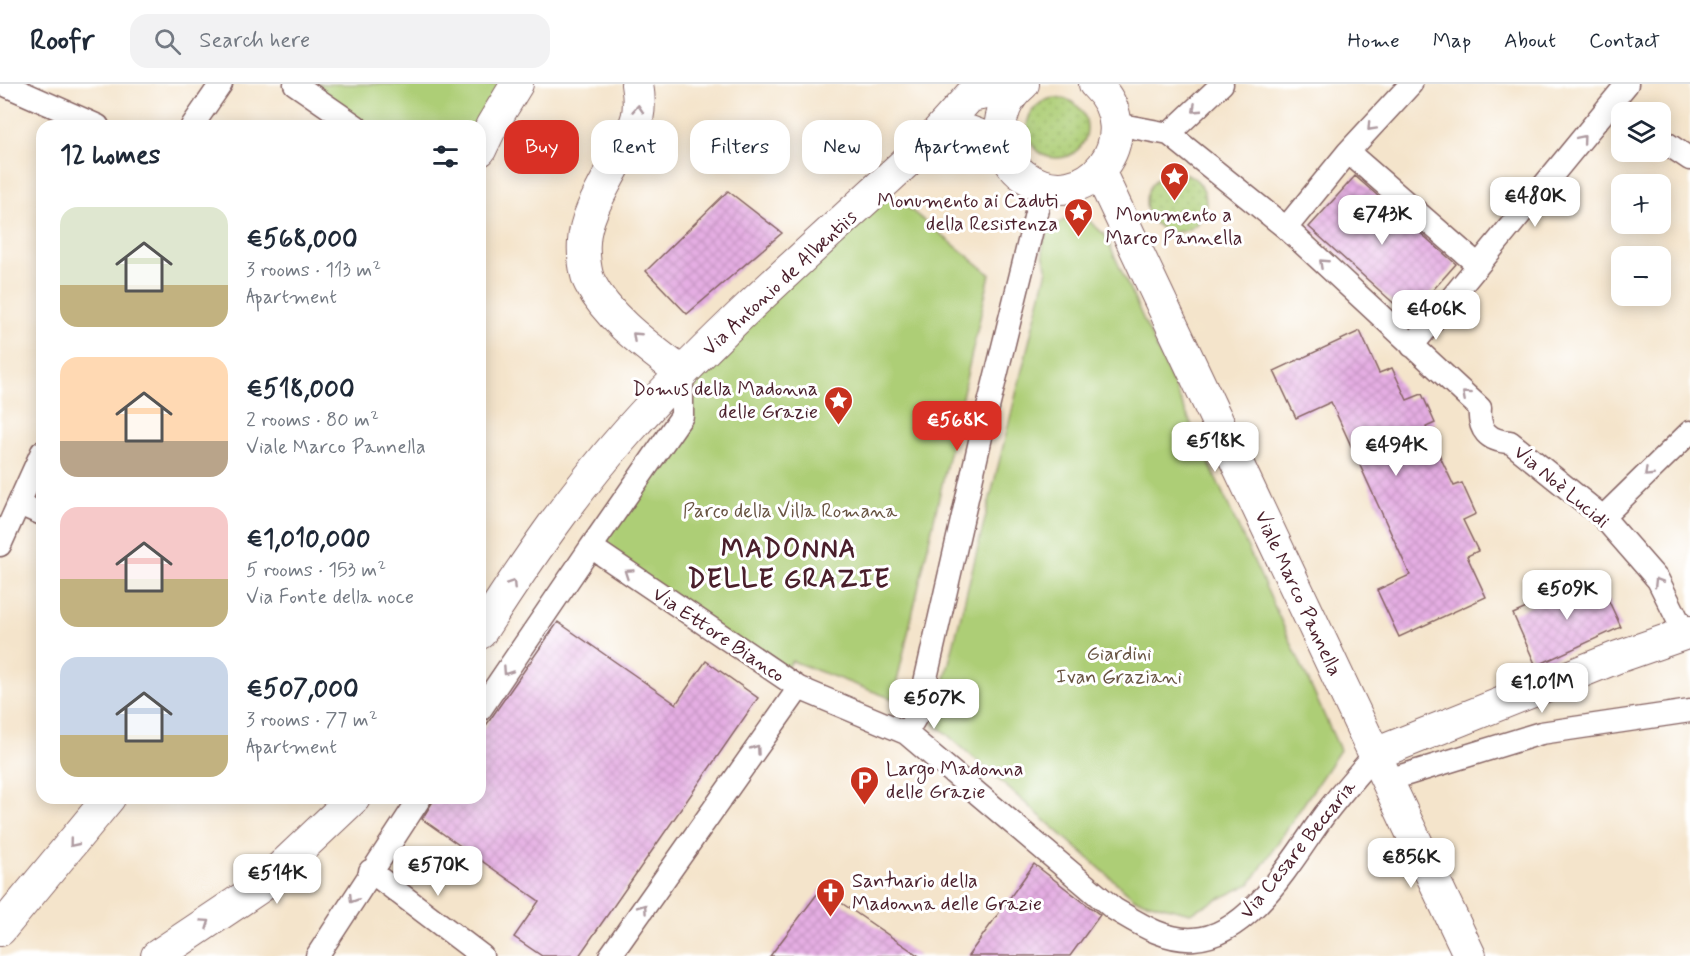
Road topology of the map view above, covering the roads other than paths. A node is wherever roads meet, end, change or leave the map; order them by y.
1 (3, 84) edge
2 (221, 84) edge
3 (296, 84) edge
4 (517, 84) edge
5 (637, 84) edge
6 (1095, 84) edge
7 (1222, 84) edge
8 (1411, 84) edge
9 (1627, 84) edge
10 (1021, 85) edge
11 (976, 90) edge
12 (1619, 102) edge
13 (1611, 115) edge
14 (84, 120) edge
15 (196, 120) edge
16 (347, 120) edge
17 (948, 120) edge
18 (1001, 120) edge
19 (1116, 124) junction
20 (1169, 134) junction
21 (486, 138) edge
22 (1671, 146) edge
23 (1348, 152) junction
24 (1690, 159) edge
25 (1099, 171) junction
26 (894, 174) edge
27 (1022, 174) edge
28 (1043, 185) junction
29 (1286, 228) junction
30 (1478, 265) junction
31 (1412, 346) junction
32 (681, 374) junction
33 (1690, 432) edge
34 (36, 466) edge
35 (19, 504) junction
36 (36, 511) edge
37 (1603, 517) junction
38 (0, 545) edge
39 (591, 547) junction
40 (486, 624) edge
41 (1688, 633) edge
42 (799, 687) junction
43 (486, 701) edge
44 (1690, 711) edge
45 (906, 733) junction
46 (1387, 778) junction
47 (104, 804) edge
48 (348, 804) edge
49 (416, 804) edge
50 (370, 871) junction
51 (0, 930) edge
52 (157, 956) edge
53 (317, 956) edge
54 (482, 956) edge
55 (610, 956) edge
56 (1470, 956) edge

1 - 14 street
2 - 15 street
3 - 16 street
4 - 21 main road
32 -> 5 main road
6 - 19 main road
7 -> 20 street
8 -> 23 street
9 - 12 street
10 - 11 main road
10 - 18 main road
11 - 17 main road, Via Antonio de Albentiis
30 -> 13 street
19 - 20 street, Via Noè Lucidi
19 - 25 main road
20 - 29 street, Via Noè Lucidi
22 - 24 street
23 - 29 street
23 - 30 street
25 - 28 main road
25 - 46 main road, Viale Marco Pannella
26 - 32 main road, Via Antonio de Albentiis
27 - 28 main road
28 - 45 street
31 -> 29 street, Via Noè Lucidi
30 - 31 street
37 -> 31 street, Via Noè Lucidi
32 - 39 street
40 -> 32 main road, Via Antonio de Albentiis
33 -> 37 street
34 - 35 street
35 - 36 street
35 - 38 street
41 -> 37 street, Via Noè Lucidi
42 -> 39 street, Via Ettore Bianco
39 -> 43 street
41 - 46 main road
42 - 45 street, Via Cesare Beccaria
55 -> 42 street, Via Ettore Bianco
44 - 46 street
45 - 46 street, Via Cesare Beccaria
46 - 56 main road, Viale Marco Pannella
47 -> 51 main road
52 -> 48 main road
49 - 50 street
50 -> 53 street
50 - 54 street

